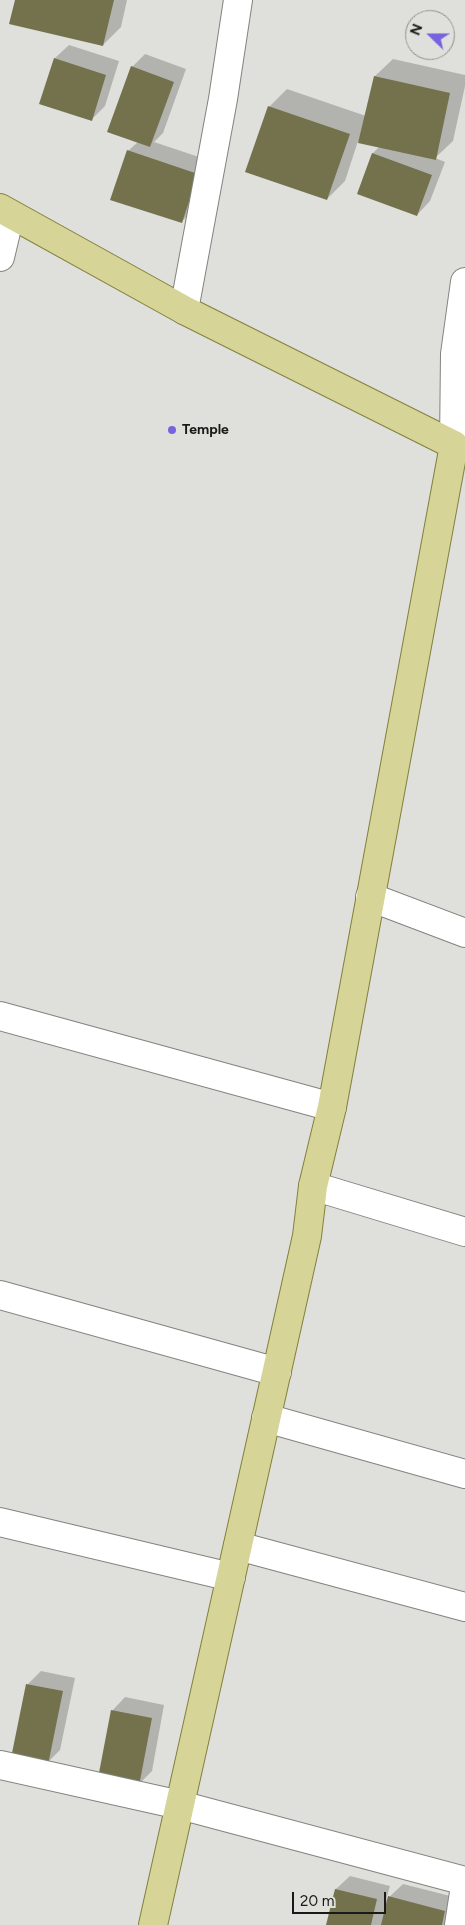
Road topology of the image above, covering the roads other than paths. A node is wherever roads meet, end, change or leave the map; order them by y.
1 (238, 0) edge
2 (5, 212) edge
3 (0, 257) edge
4 (465, 282) edge
5 (184, 310) junction
6 (460, 356) edge
7 (454, 445) junction
8 (370, 897) junction
9 (465, 934) edge
10 (0, 1016) edge
11 (332, 1107) junction
12 (313, 1186) junction
13 (465, 1232) edge
14 (0, 1295) edge
15 (277, 1372) junction
16 (266, 1418) junction
17 (465, 1474) edge
18 (0, 1522) edge
19 (238, 1546) junction
20 (231, 1577) junction
21 (465, 1607) edge
22 (0, 1766) edge
23 (180, 1806) junction
24 (465, 1880) edge
25 (465, 1886) edge
26 (153, 1925) edge
27 (459, 1925) edge

1 - 5 street
2 - 3 street
2 - 5 main road
4 - 6 street
5 - 7 main road
6 - 7 street
7 - 8 main road
8 - 9 street
8 - 11 main road
10 - 11 street
11 - 12 main road
12 - 13 street
12 - 15 main road
14 - 15 street
15 - 16 main road
16 - 17 street
16 - 19 main road
18 - 20 street
19 - 20 main road
19 - 21 street
20 - 23 main road
22 - 23 street
23 - 24 street
23 - 26 main road
25 - 27 street

